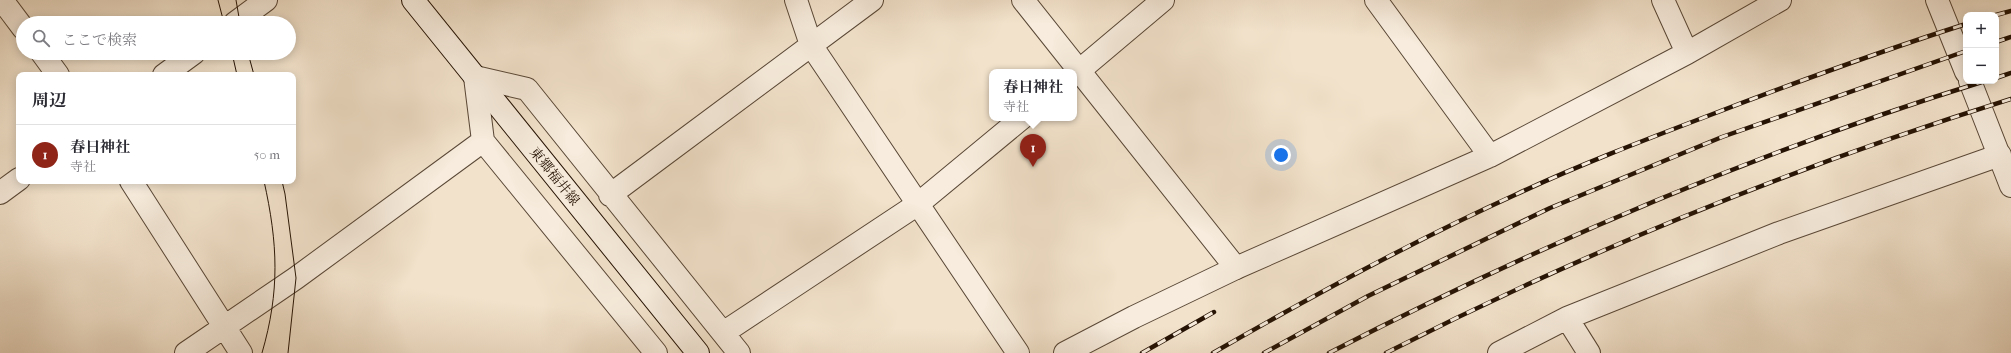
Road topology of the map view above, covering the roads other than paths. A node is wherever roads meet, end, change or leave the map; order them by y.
1 (2, 0) edge
2 (266, 0) edge
3 (412, 0) edge
4 (796, 0) edge
5 (872, 0) edge
6 (1023, 0) edge
7 (1163, 0) edge
8 (1376, 0) edge
9 (1663, 0) edge
10 (1780, 0) edge
11 (1937, 0) edge
12 (244, 16) edge
13 (16, 19) edge
14 (811, 45) junction
15 (1686, 54) junction
16 (47, 60) edge
17 (184, 60) edge
18 (1963, 65) edge
19 (1074, 69) edge
20 (1077, 71) edge
21 (56, 72) edge
22 (168, 72) edge
23 (1077, 73) edge
24 (475, 77) junction
25 (1971, 84) edge
26 (1018, 121) edge
27 (483, 141) junction
28 (2000, 155) junction
29 (1490, 156) junction
30 (16, 182) edge
31 (133, 184) edge
32 (2011, 186) edge
33 (0, 193) edge
34 (610, 195) junction
35 (918, 204) junction
36 (1236, 268) junction
37 (1567, 318) junction
38 (224, 326) junction
39 (723, 333) junction
40 (186, 353) edge
41 (241, 353) edge
42 (656, 353) edge
43 (698, 353) edge
44 (739, 353) edge
45 (1018, 353) edge
46 (1065, 353) edge
47 (1499, 353) edge
48 (1589, 353) edge

1 - 13 street
2 - 12 street
3 - 24 street, 東郷福井線
4 - 14 street
5 - 14 street
6 - 19 street
7 - 20 street
8 - 29 street
9 - 15 street
10 - 15 street
11 - 18 street
14 - 34 street
14 - 35 street
15 - 29 street
16 - 21 street
17 - 22 street
23 - 36 street
24 - 27 street
24 - 34 street
24 - 43 street, 東郷福井線
25 - 28 street
26 - 35 street
27 - 38 street
27 - 42 street
28 - 32 street
28 - 37 street
29 - 36 street
30 - 33 street
31 - 38 street
34 - 39 street
35 - 39 street
35 - 45 street
36 - 46 street
37 - 47 street
37 - 48 street
38 - 40 street
38 - 41 street
39 - 44 street

